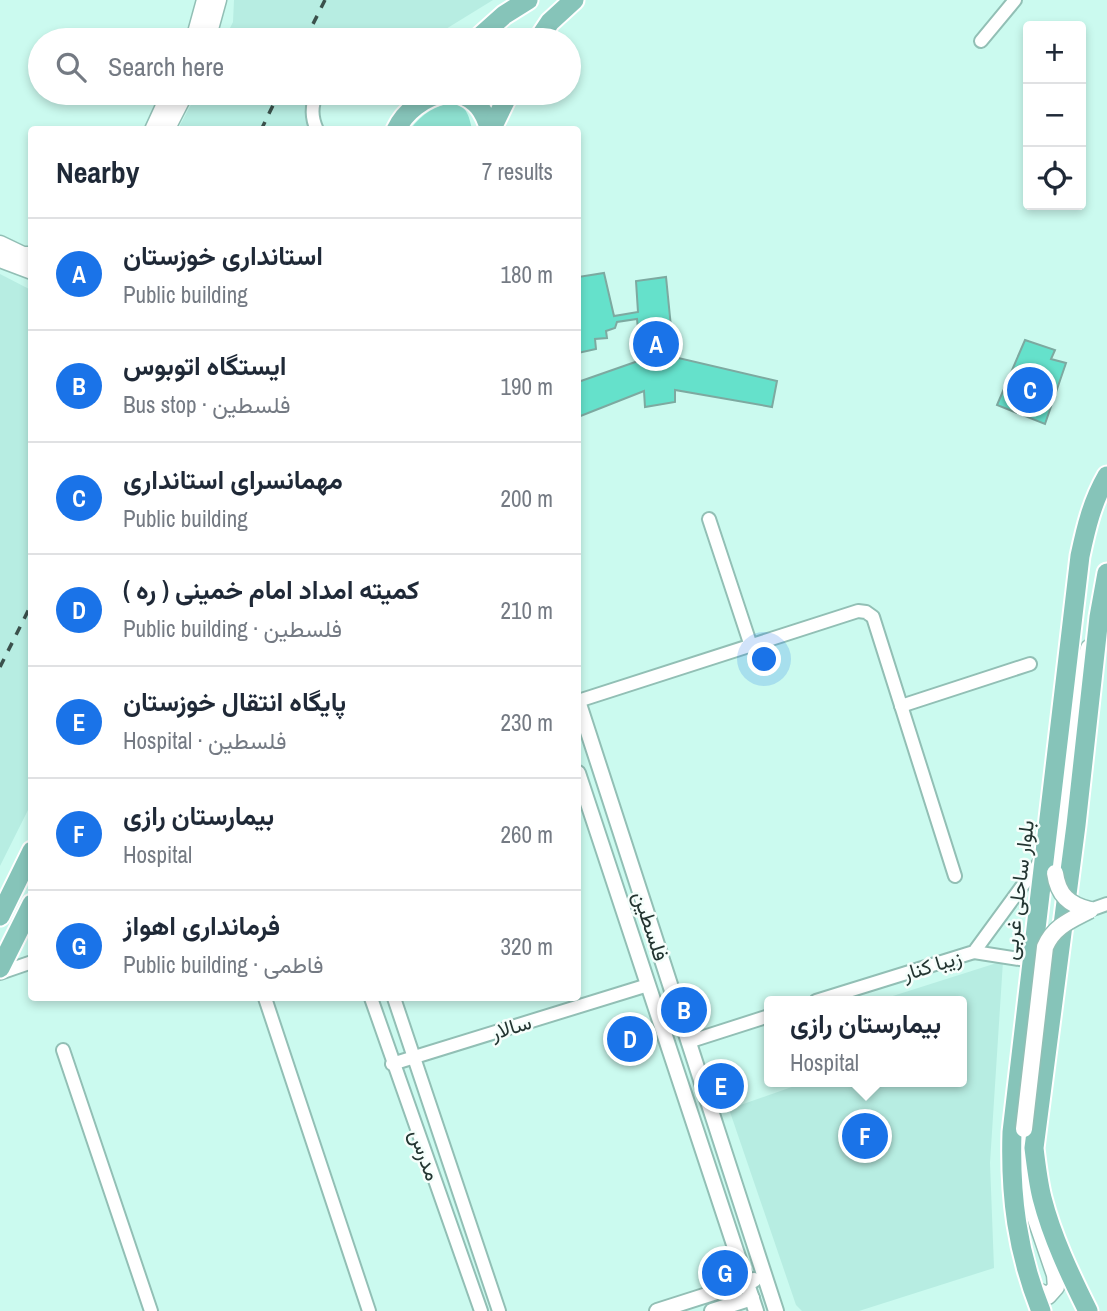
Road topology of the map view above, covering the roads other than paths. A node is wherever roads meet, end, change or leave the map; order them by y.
1 (205, 0) edge
2 (218, 0) edge
3 (528, 0) edge
4 (574, 0) edge
5 (1014, 0) edge
6 (197, 28) edge
7 (210, 28) edge
8 (489, 28) edge
9 (546, 28) edge
10 (981, 41) dead end
11 (164, 105) edge
12 (179, 105) edge
13 (313, 105) edge
14 (413, 105) edge
15 (419, 105) edge
16 (478, 105) edge
17 (503, 105) edge
18 (399, 123) edge
19 (155, 126) edge
20 (168, 126) edge
21 (315, 126) edge
22 (489, 126) edge
23 (493, 126) edge
24 (0, 244) edge
25 (28, 255) edge
26 (0, 259) edge
27 (28, 270) edge
28 (1107, 476) edge
29 (709, 519) dead end
30 (1107, 573) edge
31 (1099, 617) junction
32 (751, 646) junction
33 (1030, 664) dead end
34 (581, 700) edge
35 (901, 706) junction
36 (581, 710) edge
37 (581, 787) edge
38 (1045, 856) junction
39 (28, 859) edge
40 (955, 876) dead end
41 (1107, 904) edge
42 (1090, 910) junction
43 (28, 912) edge
44 (0, 916) edge
45 (974, 952) junction
46 (1032, 961) junction
47 (28, 963) edge
48 (0, 971) edge
49 (648, 985) junction
50 (832, 996) edge
51 (266, 1001) edge
52 (372, 1001) edge
53 (395, 1001) edge
54 (764, 1018) edge
55 (688, 1042) junction
56 (63, 1050) dead end
57 (414, 1056) junction
58 (393, 1064) junction
59 (1024, 1129) junction
60 (1034, 1149) junction
61 (1049, 1219) junction
62 (1047, 1254) junction
63 (765, 1276) junction
64 (747, 1282) junction
65 (1032, 1288) junction
66 (754, 1304) edge
67 (151, 1311) edge
68 (369, 1311) edge
69 (481, 1311) edge
70 (499, 1311) edge
71 (657, 1311) edge
72 (712, 1311) edge
73 (776, 1311) edge
74 (1041, 1311) edge
75 (1088, 1311) edge

1 - 6 main road
2 - 7 main road
3 - 8 main road
4 - 9 main road
5 - 10 street
11 - 19 main road
12 - 20 main road
13 - 21 street
14 - 18 main road
15 - 18 main road
16 - 22 main road
17 - 23 main road
24 - 25 main road
26 - 27 main road
28 - 38 main road, بلوار ساحلی غربی
29 - 32 street
30 - 31 main road
31 - 42 main road, bridge
31 - 60 main road
32 - 34 street
32 - 35 street
33 - 35 street
35 - 40 street
36 - 55 street, فلسطین
37 - 49 street, فلسطین
38 - 45 street, زیبا کنار
38 - 46 main road, بلوار ساحلی غربی
39 - 44 main road
41 - 42 street
42 - 59 main road, bridge
43 - 48 main road
45 - 46 street
45 - 50 street, زیبا کنار
46 - 65 main road, بلوار ساحلی غربی
47 - 48 street
49 - 57 street, سالار
49 - 64 street, فلسطین
51 - 68 street
52 - 58 street, مدرس
53 - 57 street, مدرس
54 - 55 street
55 - 63 street, فلسطین
56 - 67 street
57 - 58 street, سالار
57 - 70 street, مدرس
58 - 69 street, مدرس
59 - 60 main road
59 - 62 main road
60 - 61 main road
61 - 62 main road
61 - 75 main road
62 - 65 main road
63 - 64 street
63 - 73 street, فلسطین
64 - 66 street, فلسطین
64 - 71 street
65 - 74 main road, بلوار ساحلی غربی
66 - 72 street

